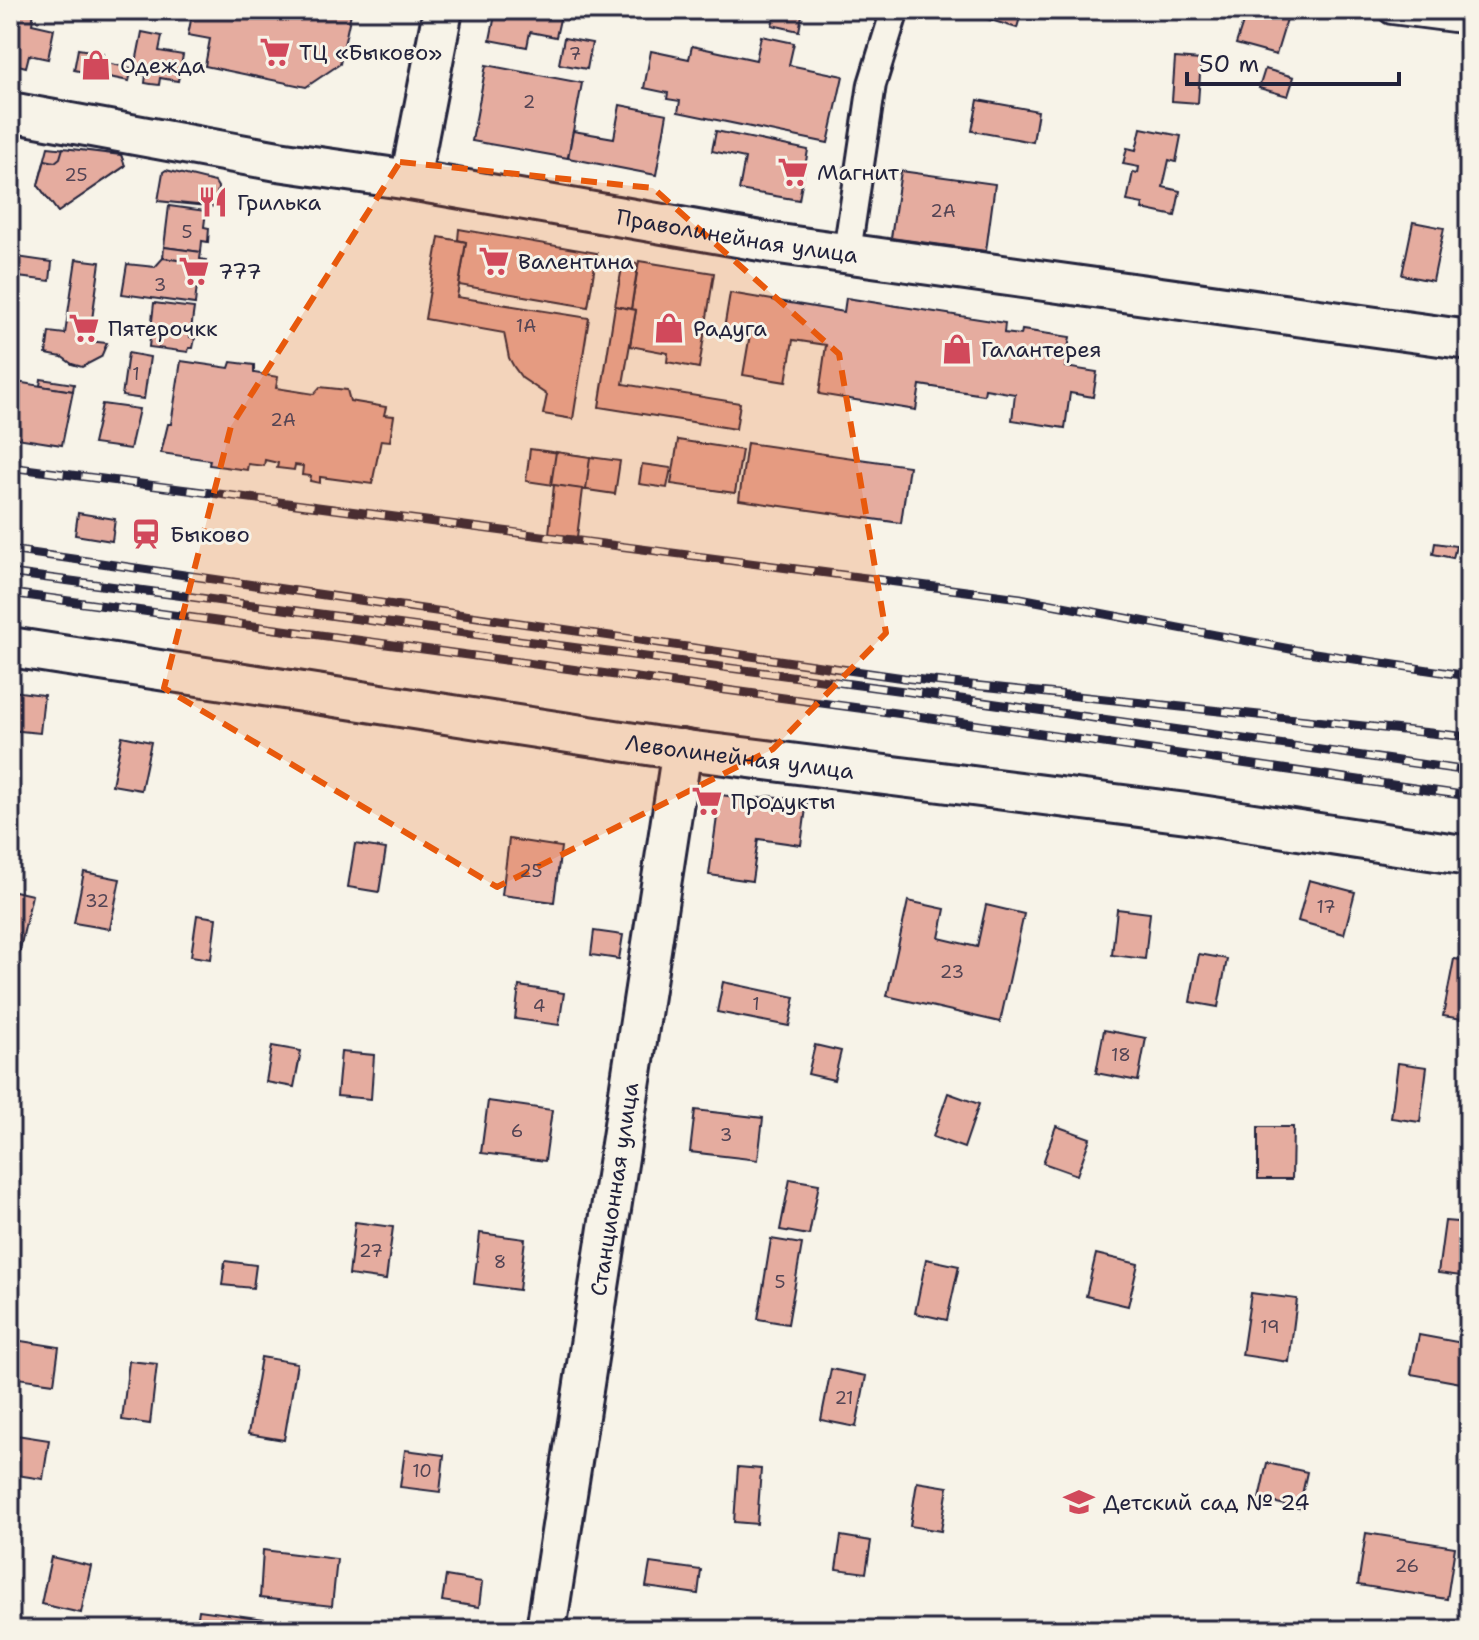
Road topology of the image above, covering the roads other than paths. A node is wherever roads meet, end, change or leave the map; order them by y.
1 (443, 10) edge
2 (895, 10) edge
3 (1392, 10) edge
4 (1469, 20) edge
5 (10, 112) edge
6 (410, 180) junction
7 (847, 252) junction
8 (1469, 340) edge
9 (10, 647) edge
10 (682, 749) junction
11 (1469, 856) edge
12 (546, 1630) edge

1 - 6 main road
2 - 7 street
3 - 4 street
5 - 6 main road, Праволинейная улица
6 - 7 main road, Праволинейная улица
7 - 8 main road, Праволинейная улица
9 - 10 main road, Леволинейная улица
10 - 11 main road, Леволинейная улица
10 - 12 main road, Станционная улица

